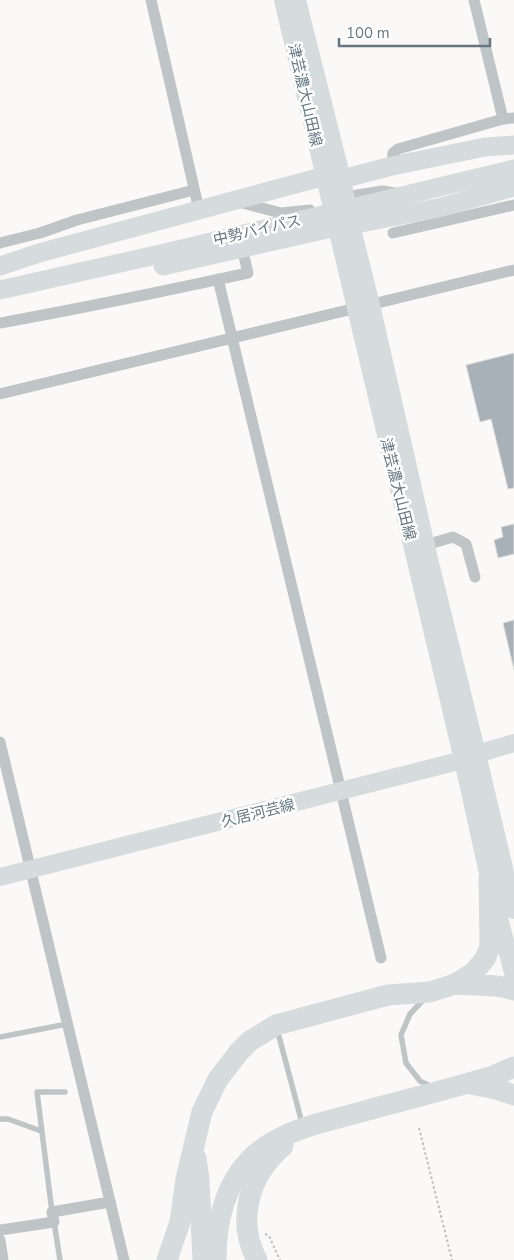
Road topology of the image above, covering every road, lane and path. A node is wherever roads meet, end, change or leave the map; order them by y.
1 (151, 0) edge
2 (283, 0) edge
3 (297, 0) edge
4 (474, 0) edge
5 (508, 118) edge
6 (514, 145) edge
7 (392, 166) junction
8 (514, 169) edge
9 (514, 187) edge
10 (194, 190) junction
11 (334, 191) junction
12 (233, 201) junction
13 (514, 205) edge
14 (442, 206) junction
15 (199, 210) junction
16 (345, 222) junction
17 (393, 233) dead end
18 (0, 243) edge
19 (242, 248) junction
20 (0, 266) edge
21 (514, 270) edge
22 (218, 279) junction
23 (0, 290) edge
24 (0, 301) edge
25 (363, 307) junction
26 (0, 323) edge
27 (232, 338) junction
28 (0, 394) edge
29 (419, 547) junction
30 (475, 577) dead end
31 (0, 742) edge
32 (514, 743) edge
33 (470, 757) junction
34 (341, 792) junction
35 (30, 870) junction
36 (0, 877) edge
37 (489, 878) junction
38 (514, 910) edge
39 (381, 958) dead end
40 (514, 977) edge
41 (455, 984) junction
42 (514, 990) edge
43 (430, 992) junction
44 (67, 1024) junction
45 (276, 1025) junction
46 (0, 1037) edge
47 (514, 1067) edge
48 (467, 1084) junction
49 (438, 1091) junction
50 (64, 1092) dead end
51 (514, 1095) edge
52 (0, 1119) edge
53 (304, 1128) junction
54 (419, 1128) dead end
55 (41, 1131) junction
56 (194, 1140) junction
57 (110, 1202) junction
58 (53, 1217) junction
59 (0, 1230) edge
60 (262, 1233) dead end
61 (0, 1240) edge
62 (3, 1260) edge
63 (60, 1260) edge
64 (124, 1260) edge
65 (167, 1260) edge
66 (203, 1260) edge
67 (216, 1260) edge
68 (257, 1260) edge
69 (280, 1260) edge
70 (452, 1260) edge

1 - 10 street
2 - 11 main road, 津芸濃大山田線
3 - 11 main road, 津芸濃大山田線
4 - 5 street
5 - 7 street
6 - 7 highway
7 - 11 highway
8 - 23 highway, 中勢バイパス
9 - 14 highway
10 - 15 street
10 - 18 street
11 - 12 highway
11 - 12 street
11 - 14 street
11 - 16 main road, 津芸濃大山田線
12 - 15 highway
13 - 17 street
14 - 16 highway
15 - 20 highway
16 - 19 highway
16 - 25 main road, 津芸濃大山田線
19 - 22 street
19 - 24 highway
21 - 25 street
22 - 26 street
22 - 27 street
25 - 27 street
25 - 29 main road, 津芸濃大山田線
27 - 28 street
27 - 34 street
29 - 30 street
29 - 33 main road, 津芸濃大山田線
31 - 35 street
32 - 33 main road, 久居河芸線
33 - 34 main road, 久居河芸線
33 - 37 main road, 津芸濃大山田線
33 - 38 main road, 津芸濃大山田線
34 - 35 main road, 久居河芸線
34 - 39 street
35 - 36 main road, 久居河芸線
35 - 44 street
37 - 40 main road, 津芸濃大山田線
37 - 41 highway
41 - 42 highway
41 - 43 highway
43 - 45 highway
43 - 49 lane
44 - 46 lane
44 - 57 street
45 - 53 lane
45 - 56 highway
47 - 48 highway
48 - 49 highway
48 - 51 highway
49 - 53 highway
50 - 55 lane
52 - 55 lane
53 - 67 highway
53 - 68 highway
54 - 70 path
55 - 58 lane
56 - 65 highway
56 - 66 highway
57 - 58 street
57 - 64 street
58 - 59 street
58 - 63 lane
60 - 69 path
61 - 62 street

